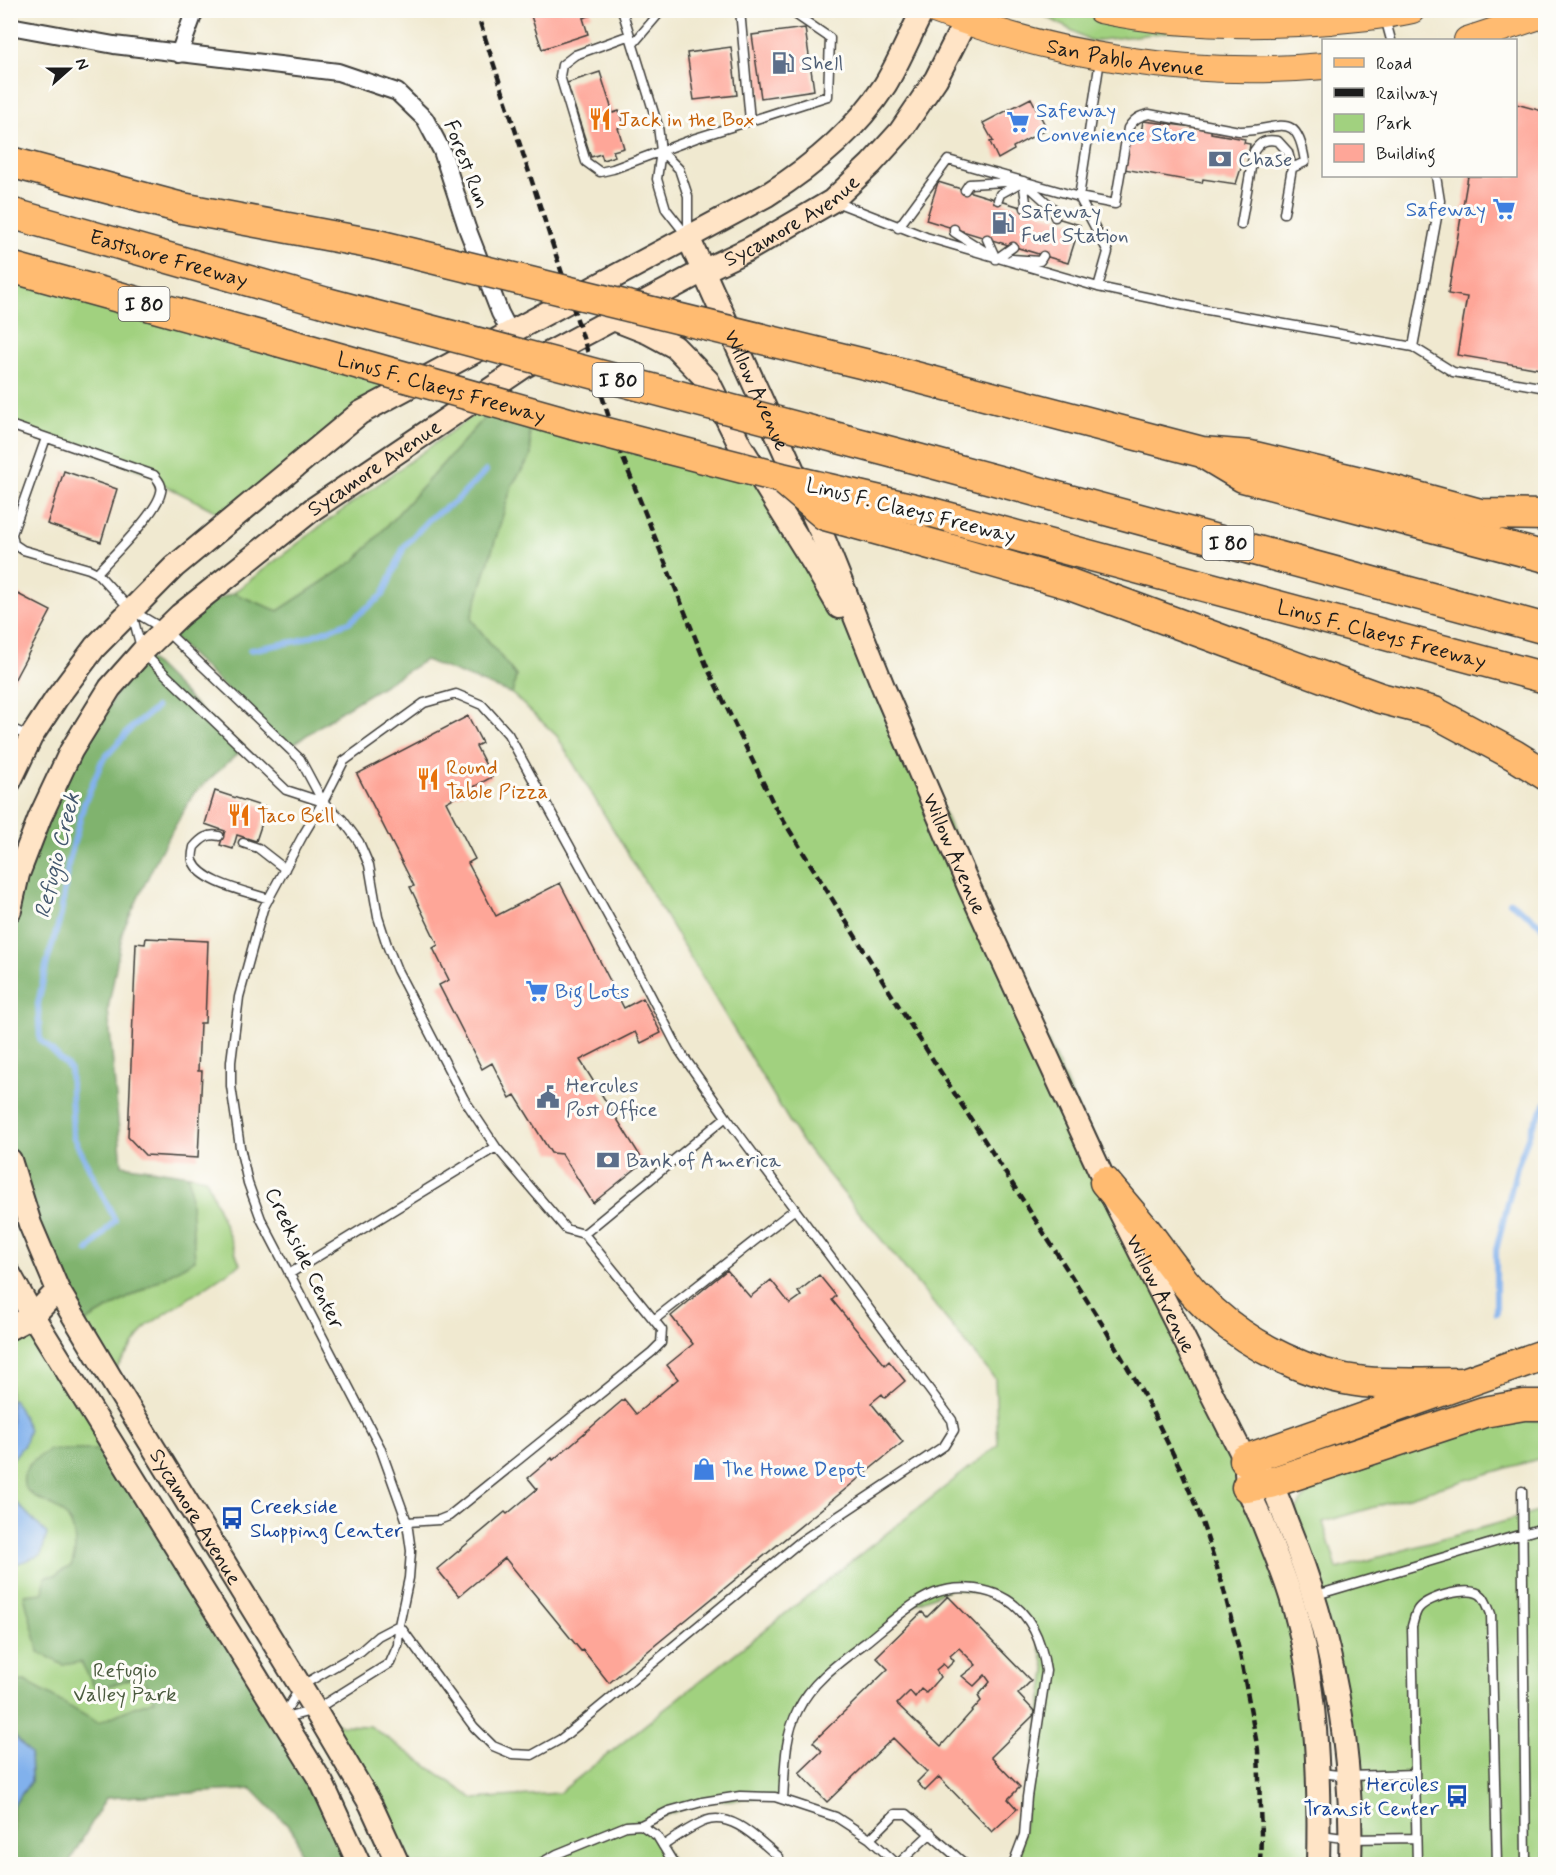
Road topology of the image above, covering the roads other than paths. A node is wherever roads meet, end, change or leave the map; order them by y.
1 (195, 10) edge
2 (622, 10) edge
3 (662, 10) edge
4 (740, 10) edge
5 (789, 10) edge
6 (923, 10) edge
7 (934, 10) edge
8 (1101, 10) edge
9 (1412, 10) edge
10 (1545, 14) edge
11 (1385, 15) junction
12 (968, 16) edge
13 (10, 26) edge
14 (1391, 39) edge
15 (1470, 39) edge
16 (631, 40) junction
17 (179, 54) junction
18 (1101, 56) junction
19 (1322, 66) edge
20 (750, 121) junction
21 (662, 151) junction
22 (10, 162) edge
23 (1292, 168) junction
24 (1436, 177) edge
25 (1023, 182) junction
26 (965, 190) dead end
27 (1079, 197) junction
28 (998, 200) dead end
29 (832, 201) junction
30 (1024, 208) dead end
31 (10, 213) edge
32 (1284, 213) dead end
33 (1055, 217) dead end
34 (1241, 225) dead end
35 (898, 228) junction
36 (954, 229) dead end
37 (688, 237) junction
38 (987, 239) dead end
39 (1013, 247) dead end
40 (1043, 256) dead end
41 (996, 259) junction
42 (10, 267) edge
43 (703, 271) junction
44 (1098, 287) junction
45 (613, 319) junction
46 (511, 332) junction
47 (1413, 347) junction
48 (525, 366) junction
49 (1545, 388) edge
50 (10, 425) edge
51 (46, 438) junction
52 (1202, 452) junction
53 (782, 478) junction
54 (1545, 515) edge
55 (1545, 557) edge
56 (97, 573) junction
57 (131, 610) junction
58 (1545, 629) edge
59 (165, 630) junction
60 (142, 652) junction
61 (1545, 678) edge
62 (884, 689) junction
63 (1380, 698) junction
64 (10, 728) edge
65 (31, 737) junction
66 (1545, 775) edge
67 (10, 781) edge
68 (1545, 796) edge
69 (323, 802) junction
70 (219, 836) dead end
71 (243, 843) dead end
72 (285, 869) junction
73 (269, 899) junction
74 (10, 910) edge
75 (726, 1117) junction
76 (496, 1147) junction
77 (10, 1160) edge
78 (1105, 1182) junction
79 (10, 1205) edge
80 (795, 1209) junction
81 (30, 1224) junction
82 (584, 1234) junction
83 (289, 1274) junction
84 (14, 1289) edge
85 (58, 1290) junction
86 (33, 1316) junction
87 (655, 1319) junction
88 (10, 1328) edge
89 (1545, 1354) edge
90 (1464, 1383) junction
91 (1545, 1405) edge
92 (1254, 1476) junction
93 (1522, 1491) dead end
94 (407, 1522) junction
95 (1545, 1527) edge
96 (1522, 1534) junction
97 (1303, 1597) junction
98 (399, 1625) junction
99 (301, 1686) junction
100 (315, 1710) junction
101 (281, 1719) junction
102 (1317, 1773) junction
103 (1415, 1774) junction
104 (1348, 1776) junction
105 (783, 1799) junction
106 (641, 1824) junction
107 (931, 1833) junction
108 (1318, 1834) junction
109 (1416, 1838) junction
110 (870, 1839) junction
111 (1351, 1839) junction
112 (663, 1846) junction
113 (779, 1857) dead end
114 (359, 1864) edge
115 (398, 1864) edge
116 (539, 1864) edge
117 (674, 1864) edge
118 (898, 1864) edge
119 (965, 1864) edge
120 (1013, 1864) edge
121 (1318, 1864) edge
122 (1350, 1864) edge
123 (1417, 1864) edge
124 (1497, 1864) edge
125 (1526, 1864) edge

1 - 17 street
2 - 16 lane
3 - 16 lane
4 - 20 lane
5 - 20 lane
6 - 37 main road, Sycamore Avenue
7 - 12 main road, San Pablo Avenue
8 - 11 main road, San Pablo Avenue
9 - 11 main road, San Pablo Avenue
10 - 15 main road
11 - 14 lane
12 - 18 main road, San Pablo Avenue
12 - 29 main road, Sycamore Avenue
13 - 17 street, Forest Run
16 - 21 lane
16 - 21 lane
17 - 46 street, Forest Run
18 - 19 main road, San Pablo Avenue
18 - 27 lane
20 - 21 lane
21 - 37 lane
21 - 37 lane
22 - 52 highway, bridge
23 - 27 lane
23 - 32 lane
23 - 34 lane
24 - 47 lane
25 - 26 lane
25 - 27 lane
25 - 28 lane
25 - 30 lane
25 - 33 lane
25 - 35 lane
27 - 44 lane
29 - 35 lane
29 - 43 main road, Sycamore Avenue
31 - 58 highway, Eastshore Freeway / I 80, bridge
35 - 41 lane
36 - 41 lane
37 - 43 main road, Willow Avenue
37 - 46 main road, Sycamore Avenue
38 - 41 lane
39 - 41 lane
40 - 41 lane
41 - 44 lane
42 - 53 highway, Linus F. Claeys Freeway / I 80, bridge
43 - 45 main road, Sycamore Avenue
43 - 62 main road, Willow Avenue
44 - 47 lane
45 - 48 main road, Sycamore Avenue
45 - 62 main road
46 - 48 street, Forest Run
46 - 57 main road, Sycamore Avenue
47 - 49 lane
48 - 59 main road, Sycamore Avenue
50 - 51 lane
51 - 56 lane
51 - 56 lane
52 - 54 highway
52 - 55 highway
53 - 61 highway, Linus F. Claeys Freeway / I 80, bridge
53 - 63 highway, bridge
56 - 57 lane
57 - 59 lane
57 - 60 lane
57 - 65 main road, Sycamore Avenue
59 - 60 main road, Sycamore Avenue
59 - 69 lane
60 - 69 lane
60 - 74 main road, Sycamore Avenue
62 - 78 main road, Willow Avenue
63 - 66 highway
63 - 68 highway
64 - 65 lane
65 - 67 main road, Sycamore Avenue
69 - 72 lane, Creekside Center
69 - 75 lane, Creekside Center
69 - 76 lane
70 - 73 lane
71 - 72 lane
72 - 73 lane, Creekside Center
73 - 83 lane, Creekside Center
75 - 80 lane, Creekside Center
75 - 82 lane
76 - 82 lane
76 - 83 lane
77 - 81 main road, Sycamore Avenue
78 - 90 highway
78 - 92 main road, Willow Avenue
79 - 81 main road
80 - 87 lane
80 - 98 lane, Creekside Center
81 - 85 main road, Sycamore Avenue
82 - 87 lane
83 - 94 lane, Creekside Center
84 - 85 main road
84 - 86 main road, Sycamore Avenue
85 - 86 main road
85 - 99 main road, Sycamore Avenue
86 - 88 main road
86 - 101 main road, Sycamore Avenue
87 - 94 lane
89 - 90 highway
90 - 92 highway
91 - 92 highway
92 - 97 main road, Willow Avenue
93 - 96 lane
94 - 98 lane, Creekside Center
95 - 96 lane
96 - 97 lane
96 - 125 lane
97 - 102 main road, Willow Avenue
97 - 104 main road, Willow Avenue
98 - 99 lane
98 - 100 lane, Creekside Center
99 - 100 main road, Sycamore Avenue
99 - 101 lane
100 - 101 lane, Creekside Center
100 - 115 main road, Sycamore Avenue
101 - 114 main road, Sycamore Avenue
102 - 104 lane
102 - 108 main road, Willow Avenue
103 - 104 lane
103 - 109 lane
103 - 124 lane
104 - 111 main road, Willow Avenue
105 - 106 lane
105 - 110 lane
105 - 120 lane
106 - 112 lane
106 - 116 lane
107 - 110 lane
107 - 118 lane
107 - 119 lane
108 - 111 lane
108 - 121 main road, Willow Avenue
109 - 111 lane
109 - 123 lane
110 - 118 lane
111 - 122 main road, Willow Avenue
112 - 113 lane
112 - 117 lane

